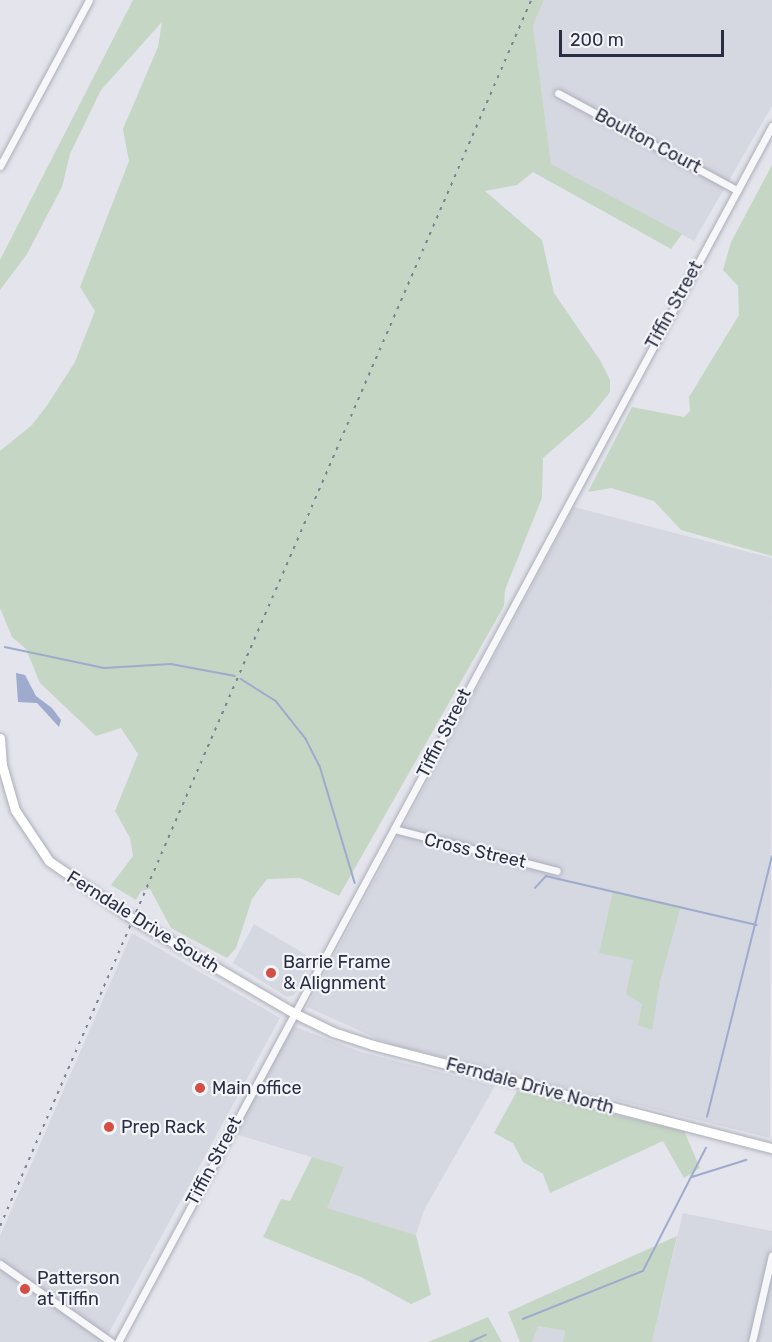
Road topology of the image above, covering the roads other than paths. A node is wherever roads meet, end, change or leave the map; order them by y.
1 (89, 0) edge
2 (558, 93) dead end
3 (772, 126) edge
4 (0, 166) edge
5 (737, 190) junction
6 (0, 738) edge
7 (394, 829) junction
8 (557, 871) dead end
9 (292, 1012) junction
10 (772, 1148) edge
11 (772, 1255) edge
12 (0, 1264) edge
13 (111, 1342) edge
14 (118, 1342) edge
15 (752, 1342) edge

1 - 4 street
2 - 5 street, Boulton Court
3 - 5 street, Tiffin Street
5 - 7 street, Tiffin Street
6 - 9 main road, Ferndale Drive South
7 - 8 street, Cross Street
7 - 9 street, Tiffin Street
9 - 10 main road, Ferndale Drive North
9 - 14 street, Tiffin Street
11 - 15 street
12 - 13 street

